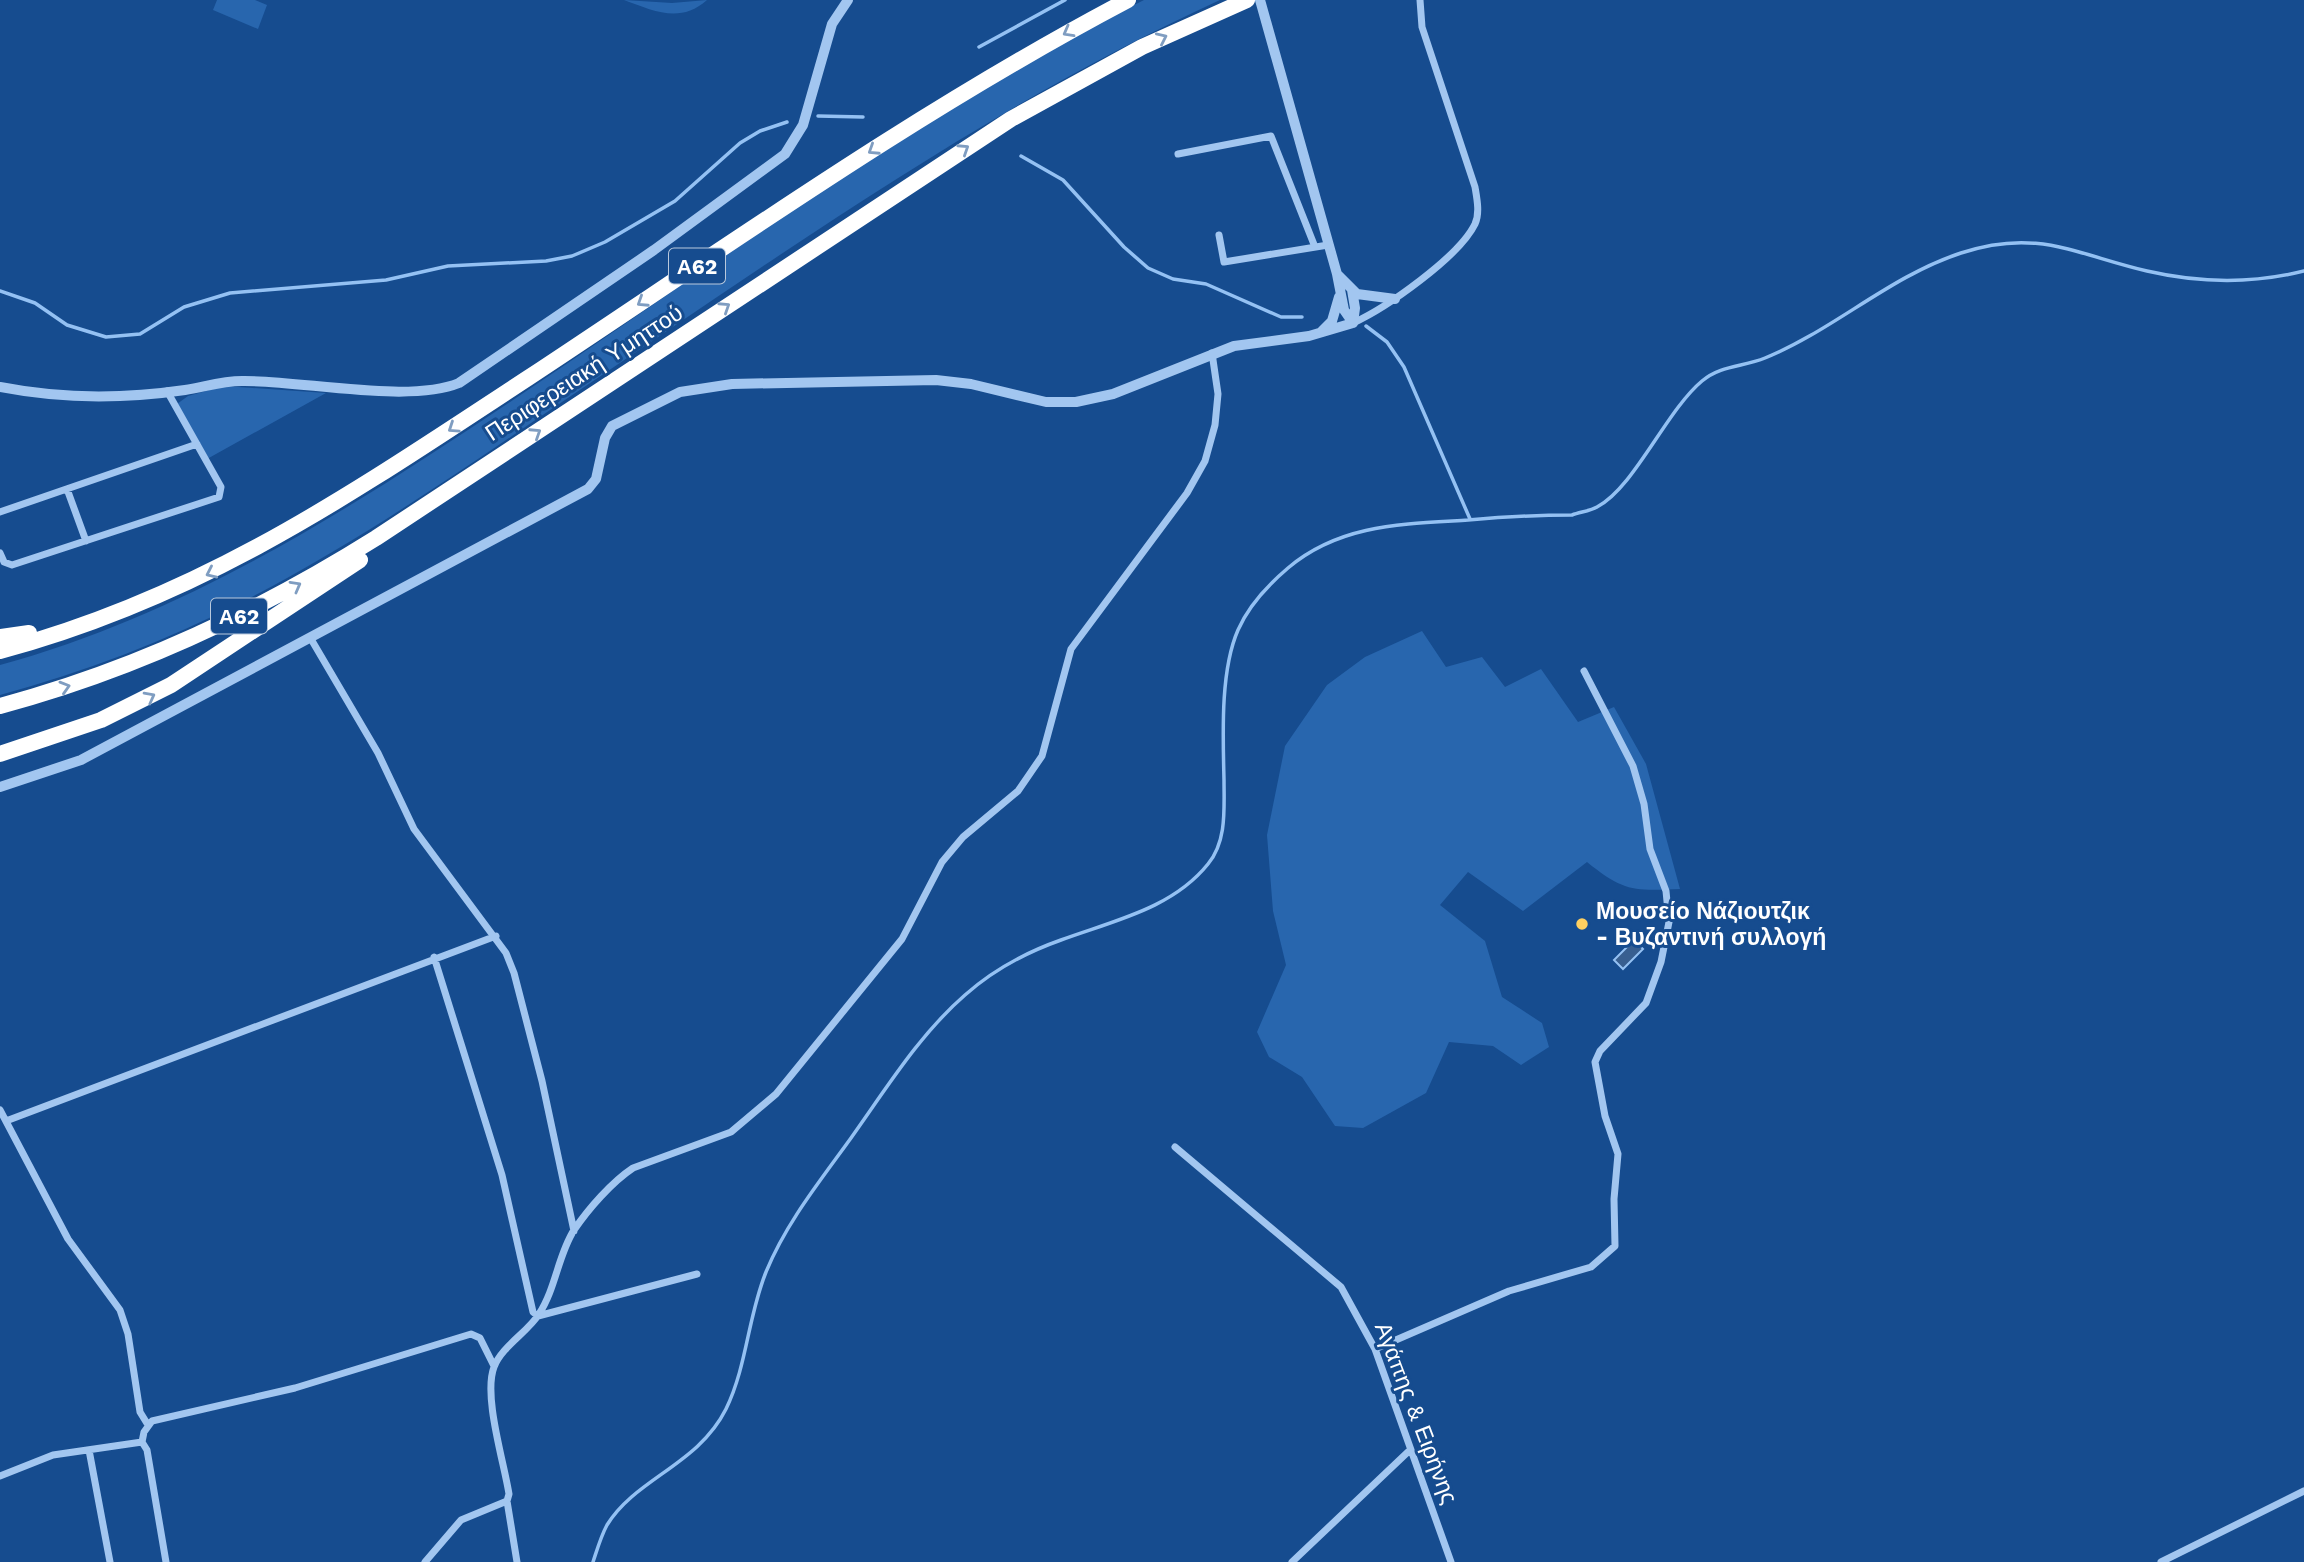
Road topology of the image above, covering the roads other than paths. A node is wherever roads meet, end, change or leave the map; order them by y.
1 (848, 0) edge
2 (1128, 0) edge
3 (1247, 0) edge
4 (1260, 0) edge
5 (1420, 0) edge
6 (1178, 154) dead end
7 (1219, 235) dead end
8 (1328, 245) junction
9 (1315, 247) junction
10 (1337, 274) junction
11 (1352, 290) junction
12 (1339, 294) junction
13 (1395, 299) junction
14 (1353, 323) junction
15 (1320, 333) junction
16 (1212, 353) junction
17 (0, 387) edge
18 (167, 391) junction
19 (197, 444) junction
20 (458, 484) junction
21 (67, 489) junction
22 (0, 512) edge
23 (86, 541) junction
24 (0, 553) edge
25 (92, 623) junction
26 (0, 637) edge
27 (310, 639) junction
28 (0, 651) edge
29 (1584, 671) dead end
30 (0, 706) edge
31 (0, 754) edge
32 (0, 787) edge
33 (496, 936) junction
34 (434, 957) junction
35 (0, 1110) edge
36 (6, 1121) junction
37 (1175, 1146) dead end
38 (574, 1231) junction
39 (697, 1274) dead end
40 (538, 1316) junction
41 (1375, 1349) junction
42 (495, 1366) junction
43 (148, 1424) junction
44 (142, 1442) junction
45 (89, 1450) junction
46 (1410, 1450) junction
47 (0, 1476) edge
48 (2304, 1491) edge
49 (507, 1501) junction
50 (110, 1562) edge
51 (166, 1562) edge
52 (425, 1562) edge
53 (517, 1562) edge
54 (1292, 1562) edge
55 (1451, 1562) edge
56 (2161, 1562) edge

1 - 18 street
2 -> 25 highway, Περιφερειακή Υμηττού / Α62
20 -> 3 highway, Περιφερειακή Υμηττού / Α62
4 - 8 street
5 - 13 street
6 - 9 street
7 - 9 street
8 - 9 street
8 - 10 street
10 - 11 street
10 - 12 street
11 - 13 street
11 - 14 street
12 - 14 street
12 - 15 street
13 - 14 street
14 - 15 street
15 - 16 street
16 - 27 street
16 - 38 street
17 - 18 street
18 - 19 street
19 - 21 street
19 - 23 street
30 -> 20 highway, Περιφερειακή Υμηττού / Α62
31 -> 20 highway
21 - 22 street
21 - 23 street
23 - 24 street
25 - 26 highway
25 - 28 highway, Περιφερειακή Υμηττού / Α62
27 - 32 street
27 - 33 street
29 - 41 street
33 - 34 street
33 - 38 street
34 - 36 street
34 - 40 street
35 - 36 street
36 - 43 street
37 - 41 street, Αγάπης & Ειρήνης
38 - 40 street
39 - 40 street
40 - 42 street
41 - 46 street, Αγάπης & Ειρήνης
42 - 43 street
42 - 49 street
43 - 44 street
44 - 45 street
44 - 51 street
45 - 47 street
45 - 50 street
46 - 54 street
46 - 55 street, Αγάπης & Ειρήνης
48 - 56 street
49 - 52 street
49 - 53 street

